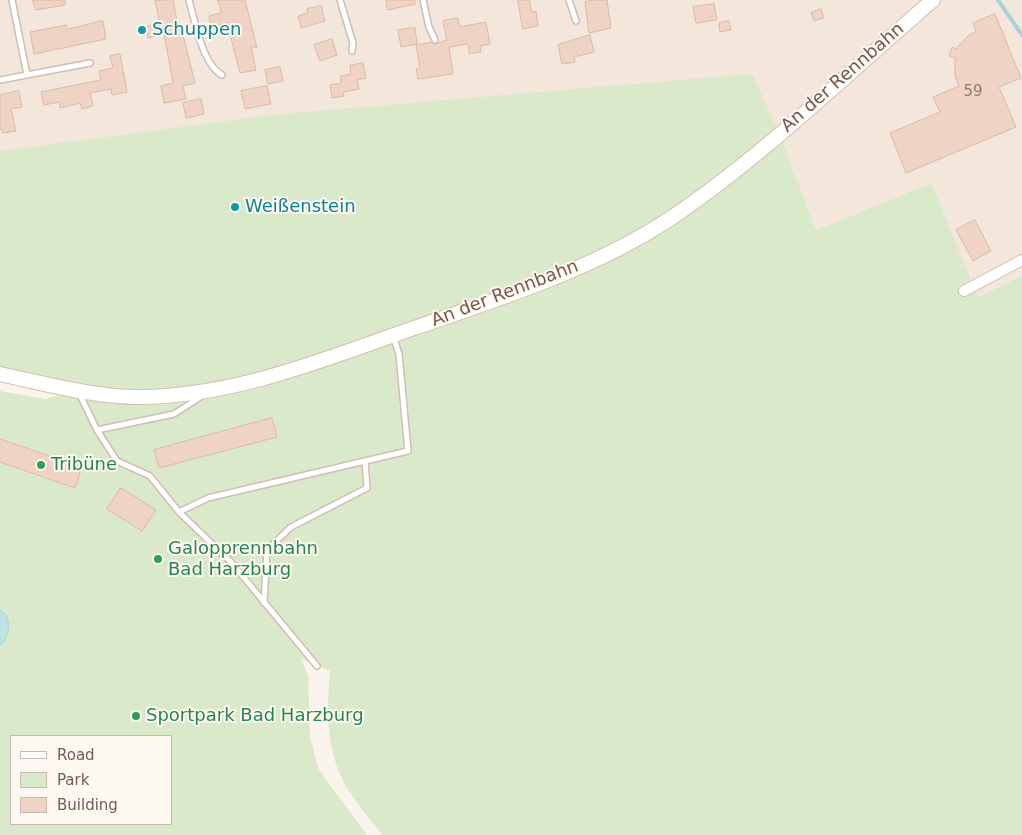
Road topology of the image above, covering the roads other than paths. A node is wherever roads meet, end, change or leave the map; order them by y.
1 (12, 0) edge
2 (189, 0) edge
3 (340, 0) edge
4 (423, 0) edge
5 (569, 0) edge
6 (933, 0) edge
7 (576, 21) dead end
8 (435, 40) dead end
9 (352, 51) dead end
10 (90, 63) dead end
11 (27, 75) junction
12 (222, 75) dead end
13 (0, 80) edge
14 (1022, 260) edge
15 (964, 291) dead end
16 (393, 336) junction
17 (0, 374) edge
18 (77, 390) junction
19 (206, 392) junction
20 (97, 430) junction
21 (366, 461) junction
22 (179, 512) junction
23 (264, 604) junction
24 (317, 666) dead end

1 - 11 lane
2 - 12 lane
3 - 9 lane
4 - 8 lane
5 - 7 lane
6 - 16 main road, An der Rennbahn
10 - 11 lane
11 - 13 lane
14 - 15 street
16 - 19 main road, An der Rennbahn
16 - 21 lane
17 - 18 main road, An der Rennbahn
18 - 19 main road, An der Rennbahn
18 - 20 lane
19 - 20 lane
20 - 22 lane
21 - 22 lane
21 - 23 lane
22 - 23 lane
23 - 24 lane

